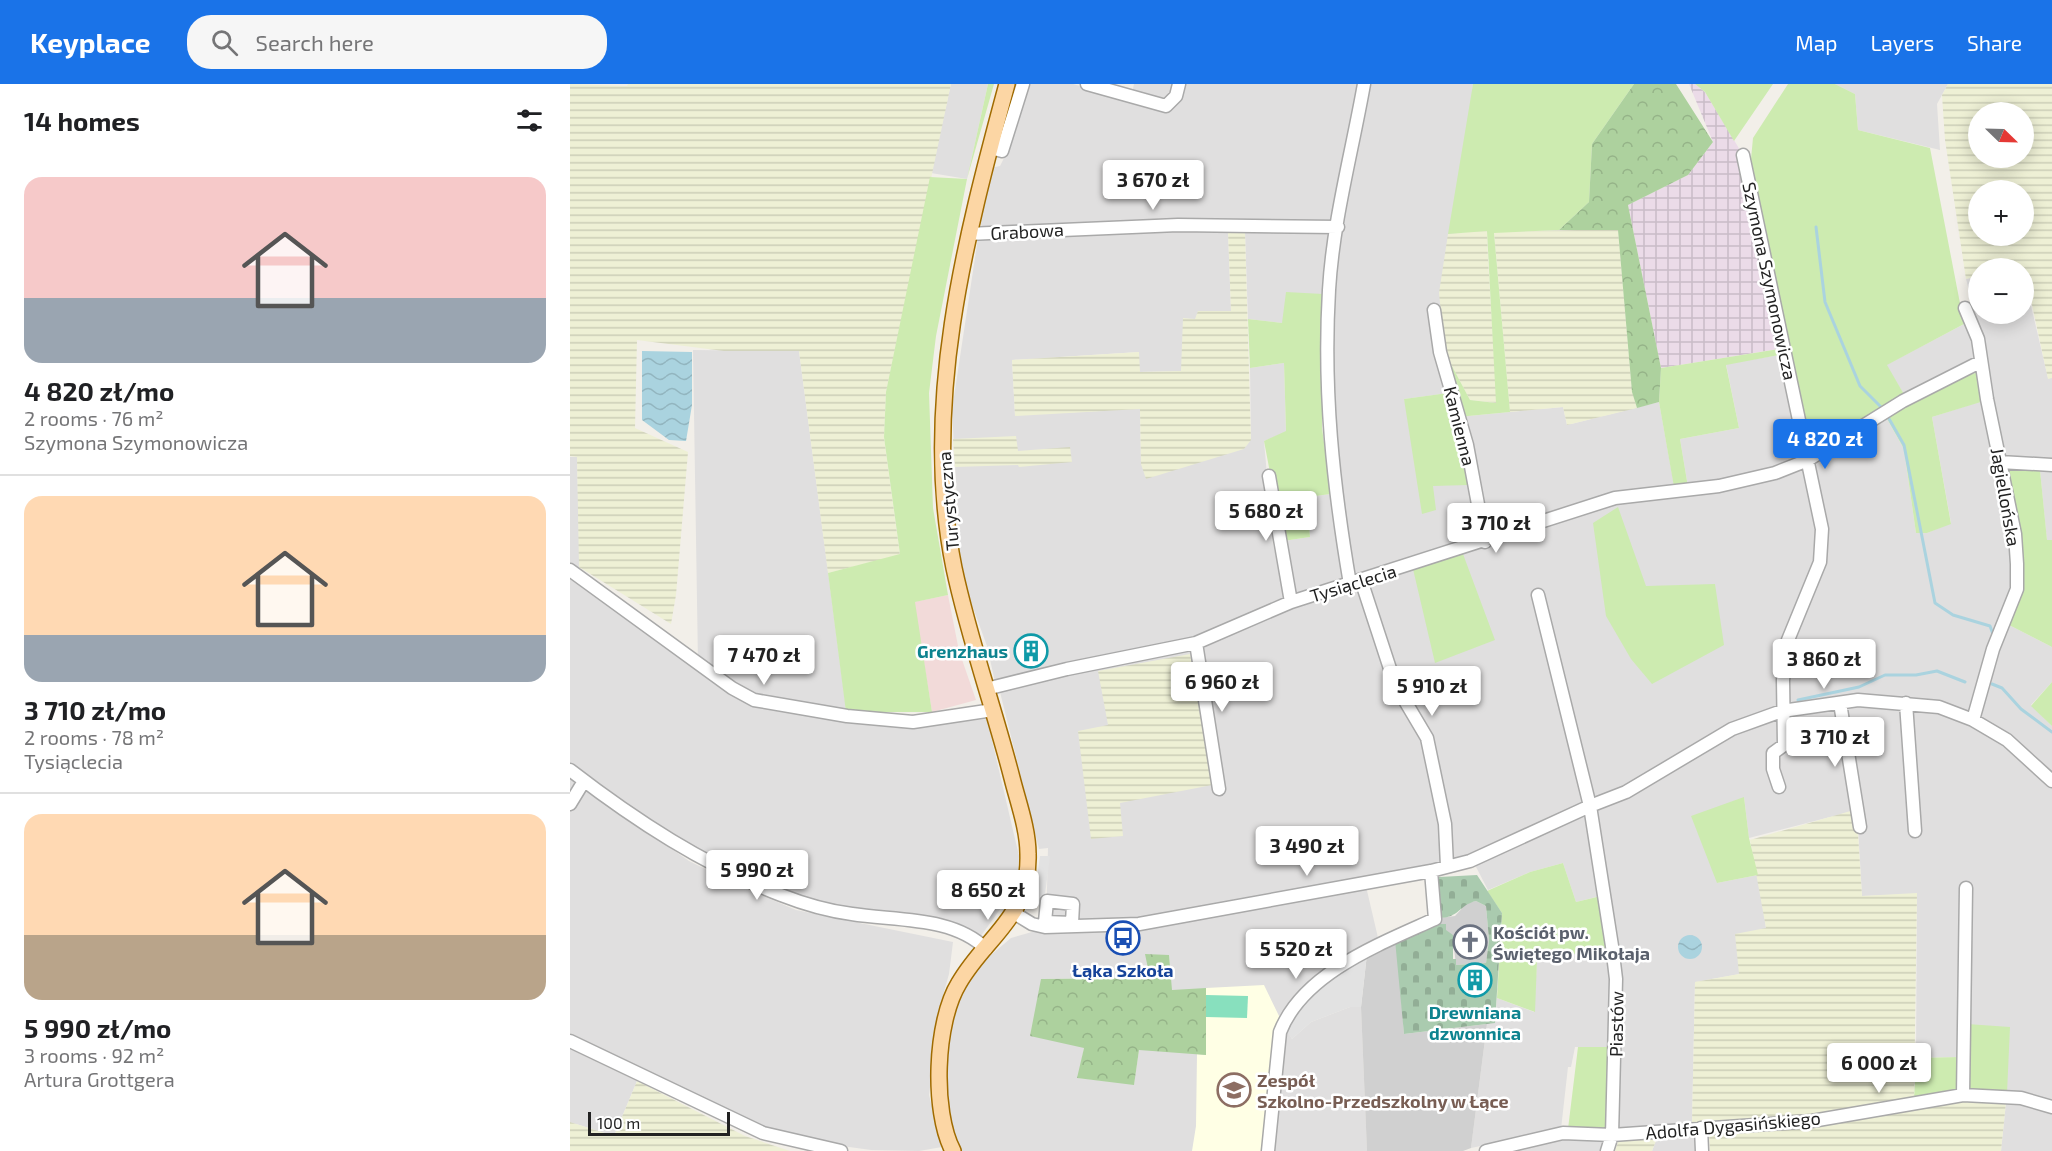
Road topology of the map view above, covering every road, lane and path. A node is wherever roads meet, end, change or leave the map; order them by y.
1 (1007, 84) edge
2 (1023, 84) edge
3 (1087, 84) edge
4 (1179, 84) edge
5 (1364, 84) edge
6 (990, 148) junction
7 (1743, 155) dead end
8 (1338, 227) junction
9 (968, 234) junction
10 (1965, 308) dead end
11 (1434, 310) dead end
12 (1980, 362) junction
13 (1808, 460) junction
14 (2000, 462) junction
15 (2052, 465) edge
16 (1269, 476) dead end
17 (1485, 542) junction
18 (570, 570) edge
19 (1355, 582) junction
20 (1538, 595) dead end
21 (1291, 602) junction
22 (1196, 643) junction
23 (986, 689) junction
24 (1840, 703) junction
25 (1906, 703) junction
26 (993, 710) junction
27 (1782, 711) junction
28 (1973, 720) junction
29 (570, 770) edge
30 (584, 781) junction
31 (2052, 781) edge
32 (1779, 787) dead end
33 (1219, 789) dead end
34 (570, 804) edge
35 (1590, 806) junction
36 (1860, 828) dead end
37 (1915, 831) dead end
38 (1447, 866) junction
39 (1431, 871) junction
40 (1966, 888) dead end
41 (1014, 913) junction
42 (986, 949) junction
43 (570, 1041) edge
44 (1963, 1095) junction
45 (2052, 1098) edge
46 (2052, 1107) edge
47 (1701, 1128) junction
48 (1612, 1135) junction
49 (1491, 1150) edge
50 (841, 1151) edge
51 (953, 1151) edge
52 (1268, 1151) edge
53 (1607, 1151) edge
54 (1702, 1151) edge

1 - 6 main road, Turystyczna
2 - 6 street
3 - 4 street
5 - 8 street
6 - 9 main road, Turystyczna
7 - 13 street, Szymona Szymonowicza
8 - 9 street, Grabowa
8 - 19 street
9 - 23 main road, Turystyczna
10 - 12 street, Jagiellońska
11 - 17 street, Kamienna
12 - 13 street, Tysiąclecia
12 - 14 street, Jagiellońska
13 - 17 street, Tysiąclecia
13 - 27 street, Szymona Szymonowicza
14 - 15 street
14 - 28 street, Jagiellońska
16 - 21 street
17 - 19 street, Tysiąclecia
18 - 26 street
19 - 21 street, Tysiąclecia
19 - 38 street
20 - 35 street, Piastów
21 - 22 street, Tysiąclecia
22 - 23 street, Tysiąclecia
22 - 33 street
23 - 26 main road, Turystyczna
24 - 25 street
24 - 27 street
24 - 36 street
25 - 28 street
25 - 37 street
26 - 41 main road, Turystyczna
27 - 32 street, Szymona Szymonowicza
27 - 35 street
28 - 31 street
29 - 30 street
30 - 34 street
30 - 42 street
35 - 38 street
35 - 48 street, Piastów
38 - 39 street
39 - 41 street
39 - 52 street
40 - 44 street
41 - 42 main road, Turystyczna
42 - 51 main road
43 - 50 street
44 - 46 street, Adolfa Dygasińskiego
44 - 47 street, Adolfa Dygasińskiego
45 - 46 street
47 - 48 street, Adolfa Dygasińskiego
47 - 54 street
48 - 49 street, Adolfa Dygasińskiego
48 - 53 street, Piastów

